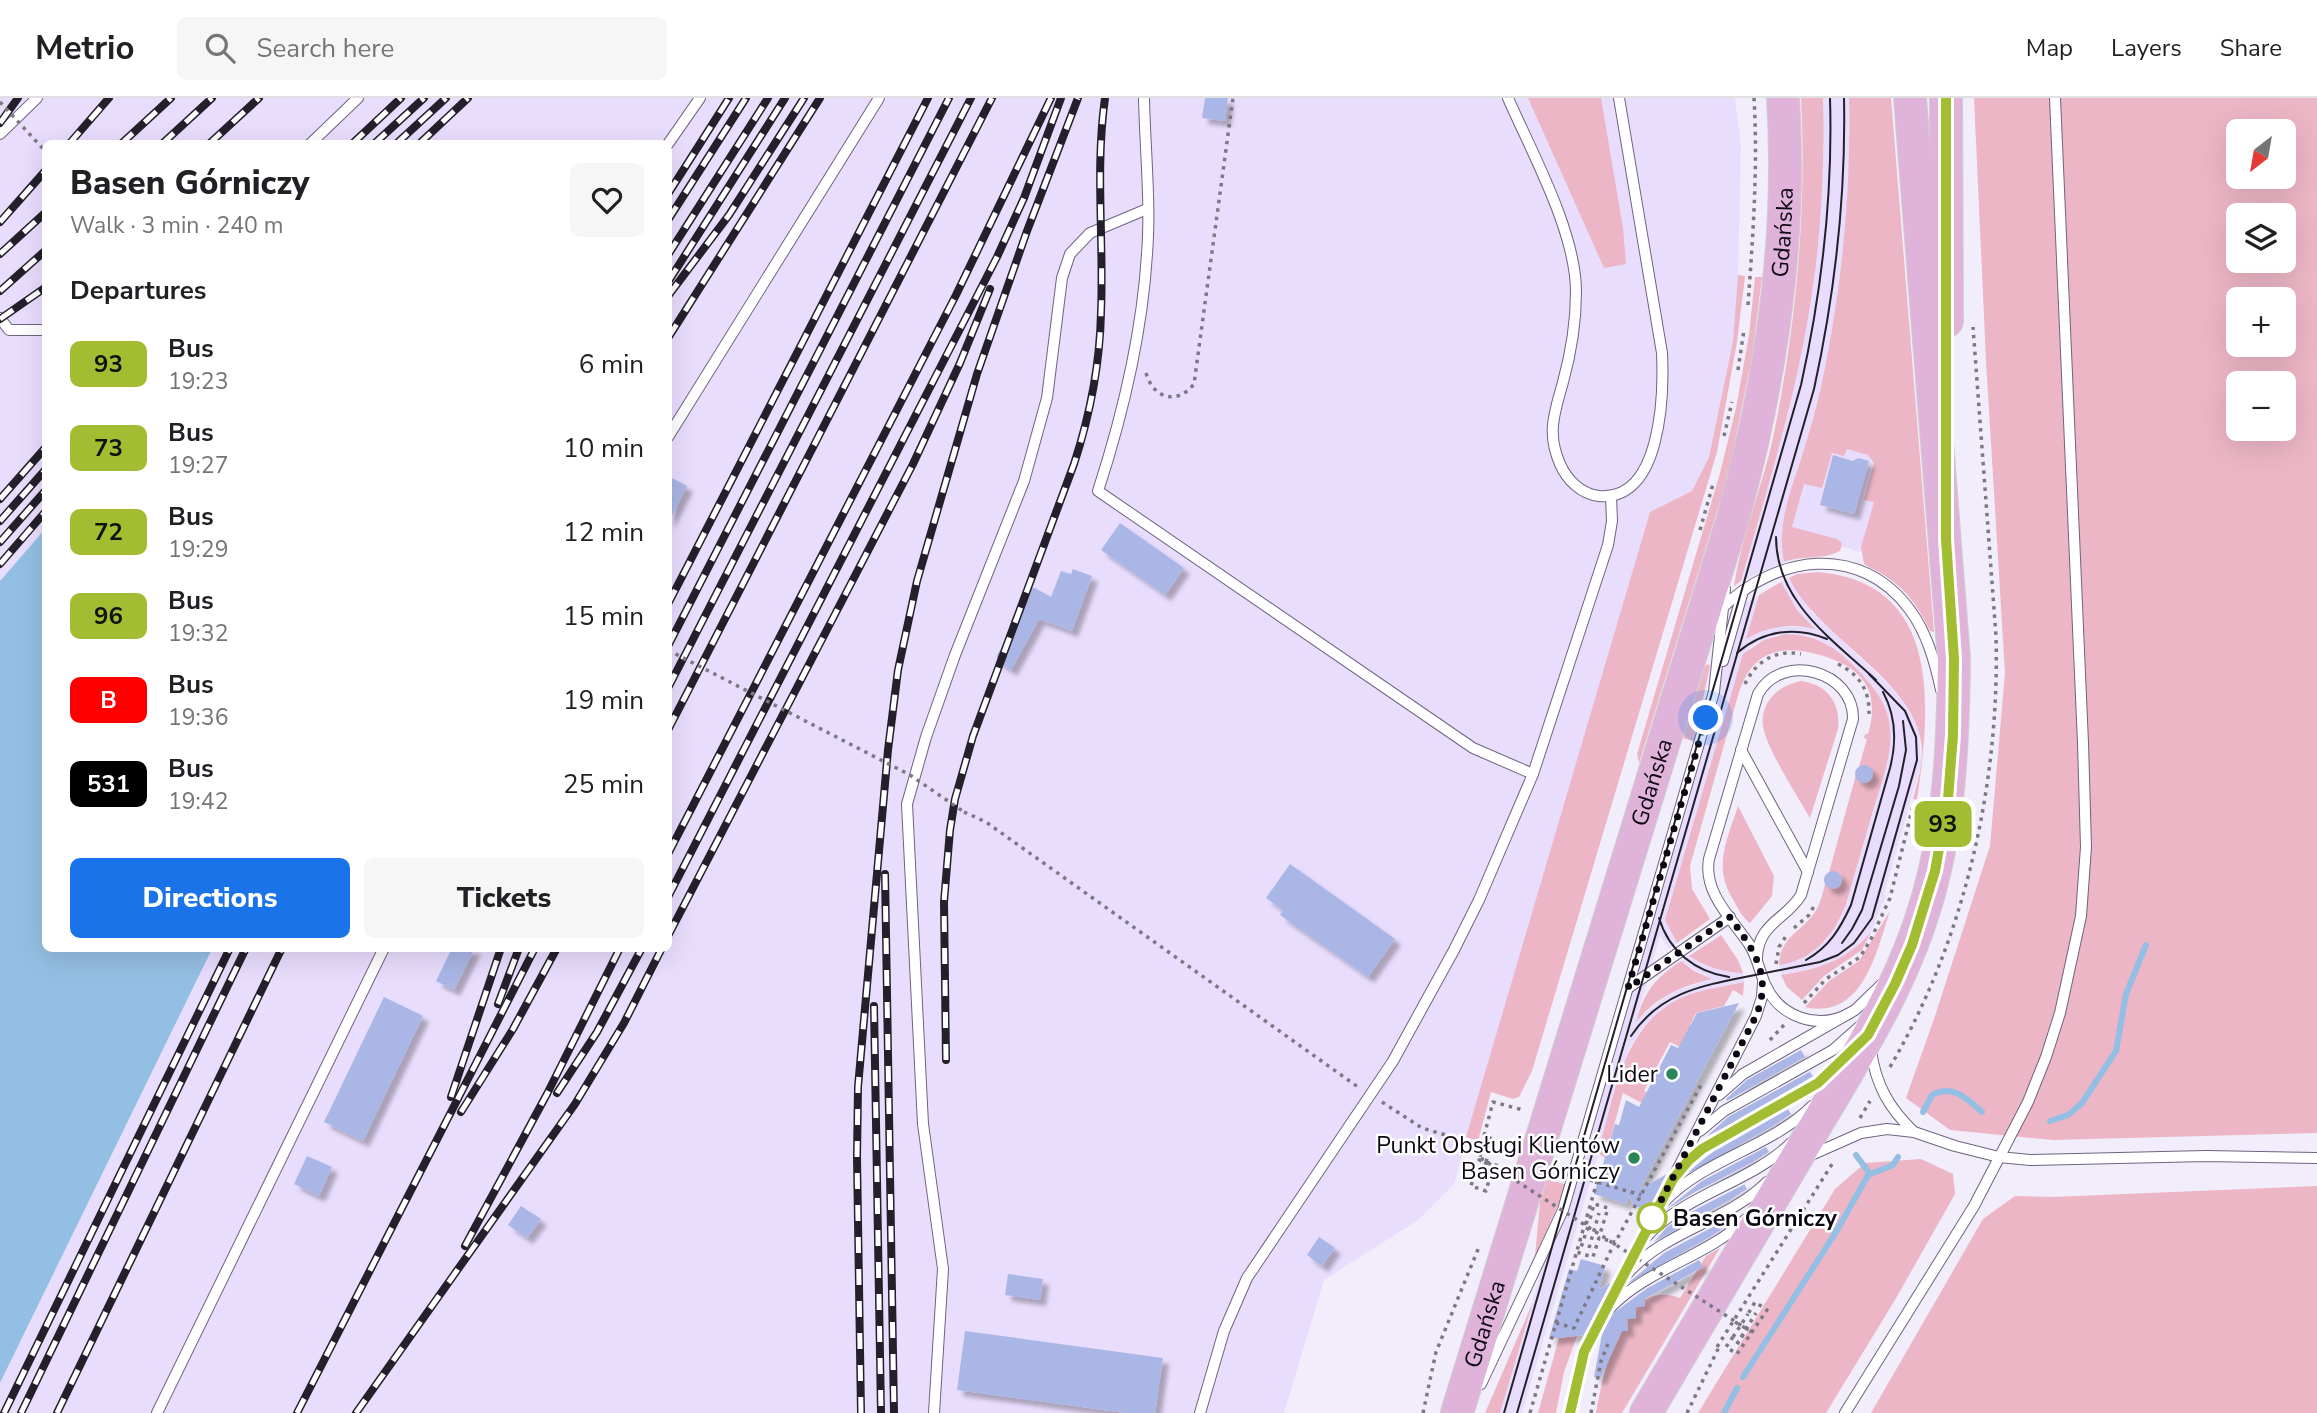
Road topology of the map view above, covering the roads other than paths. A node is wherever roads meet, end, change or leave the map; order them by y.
1 (37, 98) edge
2 (358, 98) edge
3 (700, 98) edge
4 (879, 98) edge
5 (1144, 98) edge
6 (1508, 98) edge
7 (1619, 98) edge
8 (1783, 98) edge
9 (1910, 98) edge
10 (1946, 98) edge
11 (2055, 98) edge
12 (0, 134) edge
13 (314, 140) edge
14 (671, 140) edge
15 (1147, 209) junction
16 (0, 318) edge
17 (42, 330) edge
18 (672, 431) edge
19 (1729, 480) junction
20 (1611, 496) junction
21 (1946, 539) junction
22 (1743, 591) junction
23 (1723, 607) junction
24 (1684, 675) junction
25 (1714, 692) junction
26 (1741, 750) junction
27 (1533, 774) junction
28 (1950, 774) junction
29 (1808, 872) junction
30 (1730, 917) junction
31 (382, 952) edge
32 (1757, 958) junction
33 (1905, 962) junction
34 (1762, 974) junction
35 (1628, 988) junction
36 (1888, 999) junction
37 (1859, 1024) junction
38 (1846, 1073) junction
39 (1825, 1110) junction
40 (1706, 1112) junction
41 (1914, 1132) junction
42 (1688, 1149) junction
43 (1999, 1157) junction
44 (2317, 1158) edge
45 (1792, 1166) junction
46 (1670, 1184) junction
47 (1651, 1220) junction
48 (1633, 1255) junction
49 (1615, 1290) junction
50 (1597, 1325) junction
51 (1469, 1402) edge
52 (1201, 1409) edge
53 (157, 1413) edge
54 (934, 1413) edge
55 (1193, 1413) edge
56 (1466, 1413) edge
57 (1570, 1413) edge
58 (1646, 1413) edge
59 (1845, 1413) edge

1 - 12 lane
2 - 13 lane
3 - 14 lane
4 - 18 lane
5 - 15 lane
6 - 20 lane
7 - 20 lane
8 - 19 main road, Gdańska
9 - 21 main road
10 - 21 main road
11 - 43 lane
15 - 27 lane
15 - 54 lane
16 - 17 lane
19 - 23 lane
19 - 24 main road, Gdańska
20 - 27 lane
21 - 28 main road
22 - 23 lane
22 - 25 lane
22 - 28 lane
23 - 24 lane
23 - 25 lane
24 - 51 main road, Gdańska
25 - 35 lane
26 - 29 lane
26 - 29 lane
26 - 30 lane
27 - 52 lane
28 - 33 main road
29 - 32 lane
30 - 32 lane
30 - 35 lane
31 - 53 lane
32 - 34 lane
33 - 36 main road
33 - 37 lane
34 - 37 lane
34 - 40 lane
35 - 51 lane
36 - 37 main road
36 - 42 lane
37 - 38 main road
37 - 40 lane
37 - 41 lane
37 - 46 lane
38 - 39 main road
38 - 47 lane
39 - 45 main road
39 - 48 lane
40 - 42 lane
41 - 43 lane
41 - 45 lane
42 - 46 lane
43 - 44 lane
43 - 59 lane
45 - 49 lane
45 - 50 lane
45 - 58 main road
46 - 47 lane
47 - 48 lane
48 - 49 lane
49 - 50 lane
50 - 57 lane
51 - 56 lane
52 - 55 lane

